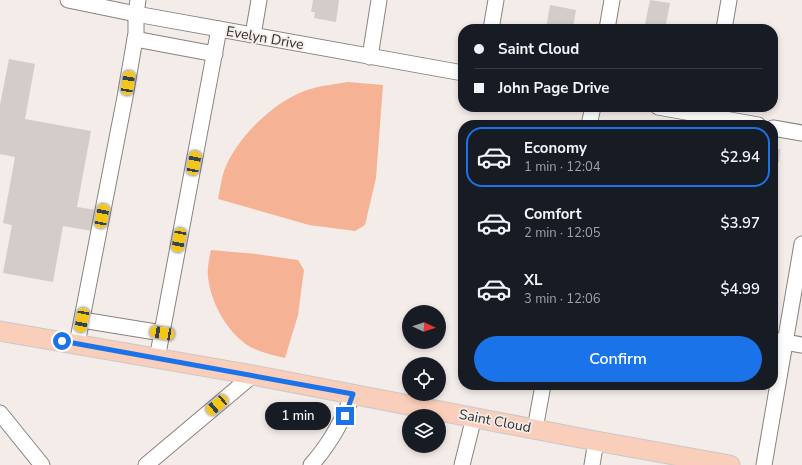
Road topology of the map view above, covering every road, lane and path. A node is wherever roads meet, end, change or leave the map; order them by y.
1 (68, 0) edge
2 (259, 0) edge
3 (379, 0) edge
4 (496, 0) edge
5 (612, 0) edge
6 (729, 0) edge
7 (137, 7) edge
8 (492, 24) edge
9 (608, 24) edge
10 (725, 24) edge
11 (219, 29) junction
12 (252, 35) junction
13 (135, 39) junction
14 (215, 54) junction
15 (370, 57) junction
16 (458, 72) edge
17 (709, 112) edge
18 (739, 120) edge
19 (778, 129) edge
20 (802, 133) edge
21 (802, 244) edge
22 (82, 320) junction
23 (0, 331) edge
24 (162, 333) junction
25 (779, 342) edge
26 (78, 344) junction
27 (802, 345) edge
28 (157, 359) junction
29 (253, 375) junction
30 (542, 390) edge
31 (773, 390) edge
32 (353, 394) junction
33 (0, 413) edge
34 (474, 417) junction
35 (535, 429) junction
36 (596, 441) junction
37 (692, 462) edge
38 (42, 465) edge
39 (146, 465) edge
40 (311, 465) edge
41 (462, 465) edge
42 (592, 465) edge
43 (730, 465) edge
44 (764, 465) edge

1 - 7 street, Evelyn Drive
2 - 12 street
3 - 15 street
4 - 8 street
5 - 9 street
6 - 10 street
7 - 11 street, Evelyn Drive
7 - 13 street
11 - 12 street, Evelyn Drive
11 - 14 street
12 - 15 street, Evelyn Drive
13 - 14 street
13 - 22 street
14 - 24 street
15 - 16 street, Evelyn Drive
17 - 18 street
19 - 20 street
21 - 25 street
22 - 24 street
22 - 26 street
23 - 26 main road, Saint Cloud
24 - 28 street
25 - 27 street
26 - 28 main road, Saint Cloud
28 - 29 main road, Saint Cloud
29 - 32 main road, Saint Cloud
29 - 39 street
30 - 35 street
31 - 44 street
32 - 34 main road, Saint Cloud
32 - 40 street
33 - 38 street
34 - 35 main road, Saint Cloud
34 - 41 street
35 - 36 main road, Saint Cloud
36 - 37 main road, Saint Cloud
36 - 42 street
37 - 43 main road, Saint Cloud

